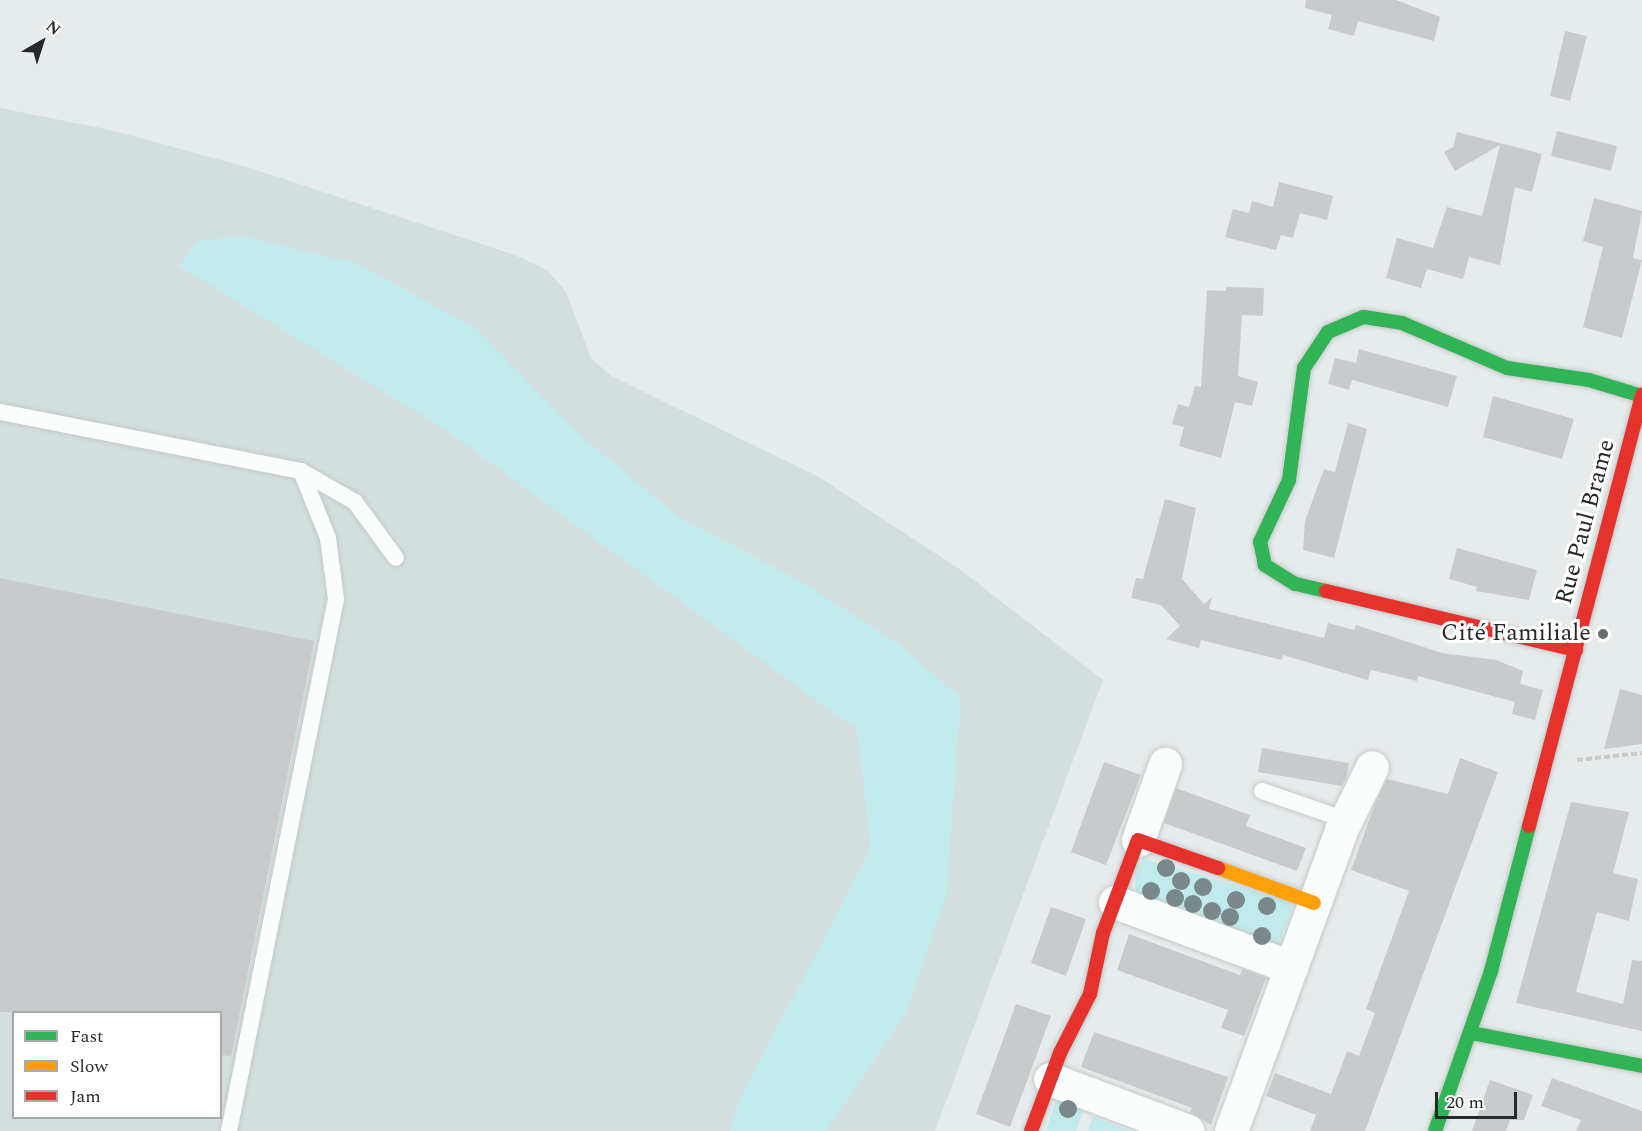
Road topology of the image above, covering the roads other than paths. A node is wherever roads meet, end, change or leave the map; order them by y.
1 (1642, 395) edge
2 (0, 412) edge
3 (301, 471) junction
4 (396, 558) dead end
5 (1576, 650) junction
6 (1165, 764) dead end
7 (1372, 767) dead end
8 (1263, 791) dead end
9 (1346, 820) junction
10 (1138, 840) junction
11 (1115, 902) junction
12 (1314, 903) junction
13 (1291, 968) junction
14 (1471, 1033) junction
15 (1642, 1066) edge
16 (1050, 1079) junction
17 (229, 1131) edge
18 (1031, 1131) edge
19 (1188, 1131) edge
20 (1231, 1131) edge
21 (1435, 1131) edge

1 - 5 street, Rue Paul Brame
1 - 5 street
2 - 3 lane
3 - 4 lane
3 - 17 lane
5 - 14 street, Rue Paul Brame
6 - 10 street
7 - 9 street
8 - 9 lane
9 - 12 street
10 - 11 street
10 - 12 street
11 - 13 street
11 - 16 street
12 - 13 street
13 - 20 street
14 - 15 street
14 - 21 street, Rue Paul Brame
16 - 18 street
16 - 19 street

